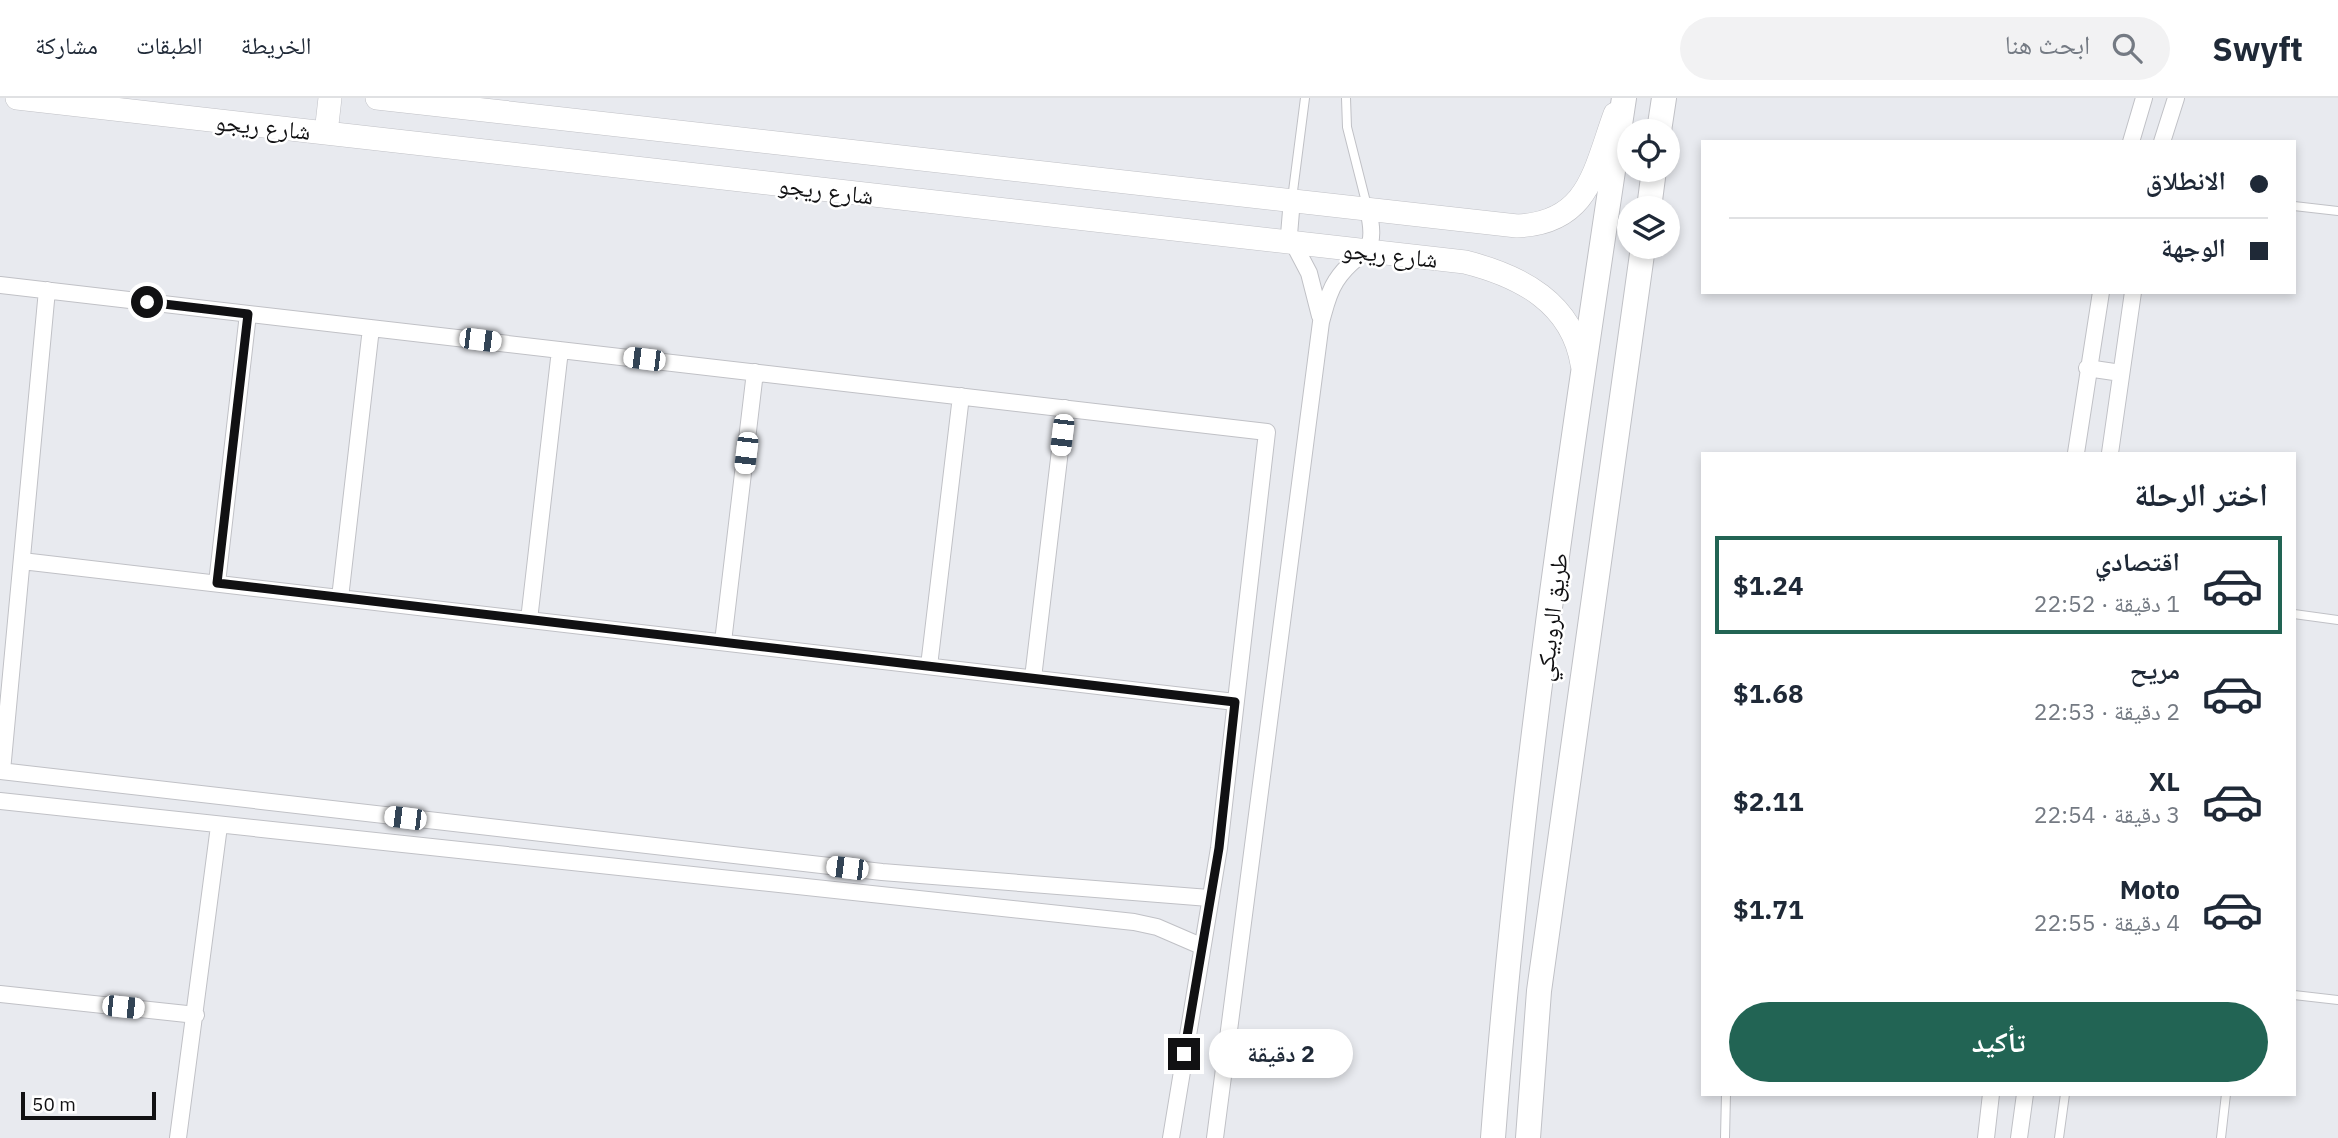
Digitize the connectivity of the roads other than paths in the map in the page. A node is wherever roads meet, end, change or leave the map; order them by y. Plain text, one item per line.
1 (17, 98) edge
2 (330, 98) edge
3 (377, 98) edge
4 (1306, 98) edge
5 (1346, 98) edge
6 (1623, 98) edge
7 (1664, 98) edge
8 (2144, 98) edge
9 (2176, 98) edge
10 (1661, 119) edge
11 (326, 133) junction
12 (2131, 140) edge
13 (2163, 140) edge
14 (1292, 199) junction
15 (2296, 206) edge
16 (1368, 209) junction
17 (2338, 211) edge
18 (1292, 243) junction
19 (1367, 251) junction
20 (1641, 259) edge
21 (0, 285) edge
22 (47, 290) junction
23 (2101, 294) edge
24 (2133, 294) edge
25 (248, 314) junction
26 (1321, 322) junction
27 (371, 328) junction
28 (561, 350) junction
29 (2087, 368) junction
30 (1583, 369) junction
31 (755, 372) junction
32 (2121, 373) junction
33 (961, 396) junction
34 (1065, 408) junction
35 (2076, 452) edge
36 (2110, 452) edge
37 (22, 561) junction
38 (217, 583) junction
39 (340, 598) junction
40 (2296, 614) edge
41 (529, 620) junction
42 (2338, 620) edge
43 (723, 642) junction
44 (929, 666) junction
45 (1033, 678) junction
46 (1235, 702) junction
47 (1, 771) edge
48 (0, 801) edge
49 (219, 826) junction
50 (725, 854) junction
51 (724, 879) junction
52 (1209, 898) junction
53 (1201, 946) junction
54 (0, 994) edge
55 (2296, 995) edge
56 (2338, 1000) edge
57 (196, 1015) junction
58 (1726, 1096) edge
59 (1991, 1096) edge
60 (2025, 1096) edge
61 (2065, 1096) edge
62 (2226, 1096) edge
63 (178, 1138) edge
64 (1171, 1138) edge
65 (1215, 1138) edge
66 (1493, 1138) edge
67 (1528, 1138) edge
68 (1725, 1138) edge
69 (1986, 1138) edge
70 (2019, 1138) edge
71 (2059, 1138) edge
72 (2221, 1138) edge

1 - 11 main road, شارع ريجو
2 - 11 main road
3 - 14 main road, شارع ريجو
4 - 14 lane
5 - 16 lane
6 - 16 main road, شارع ريجو
6 - 30 main road, طريق الروبيكي
7 - 10 main road
8 - 12 street
9 - 13 street
11 - 18 main road, شارع ريجو
14 - 16 main road, شارع ريجو
14 - 18 street
15 - 17 lane
16 - 19 street
18 - 19 main road, شارع ريجو
18 - 26 street
19 - 26 street
19 - 30 main road, شارع ريجو
20 - 67 main road, طريق الروبيكي
21 - 22 street
22 - 25 street
22 - 37 street
23 - 29 street
24 - 32 street
25 - 27 street
25 - 38 street
26 - 65 street
27 - 28 street
27 - 39 street
28 - 31 street
28 - 41 street
29 - 32 street
29 - 35 street
30 - 66 main road, طريق الروبيكي
31 - 33 street
31 - 43 street
32 - 36 street
33 - 34 street
33 - 44 street
34 - 45 street
34 - 46 street
37 - 38 street
37 - 47 street
38 - 39 street
39 - 41 street
40 - 42 lane
41 - 43 street
43 - 44 street
44 - 45 street
45 - 46 street
46 - 52 street
47 - 50 street
48 - 49 street
49 - 51 street
49 - 57 street
50 - 51 street
50 - 52 street
51 - 53 street
52 - 53 street
53 - 64 street
54 - 57 street
55 - 56 lane
57 - 63 street
58 - 68 lane
59 - 69 street
60 - 70 street
61 - 71 lane
62 - 72 lane

